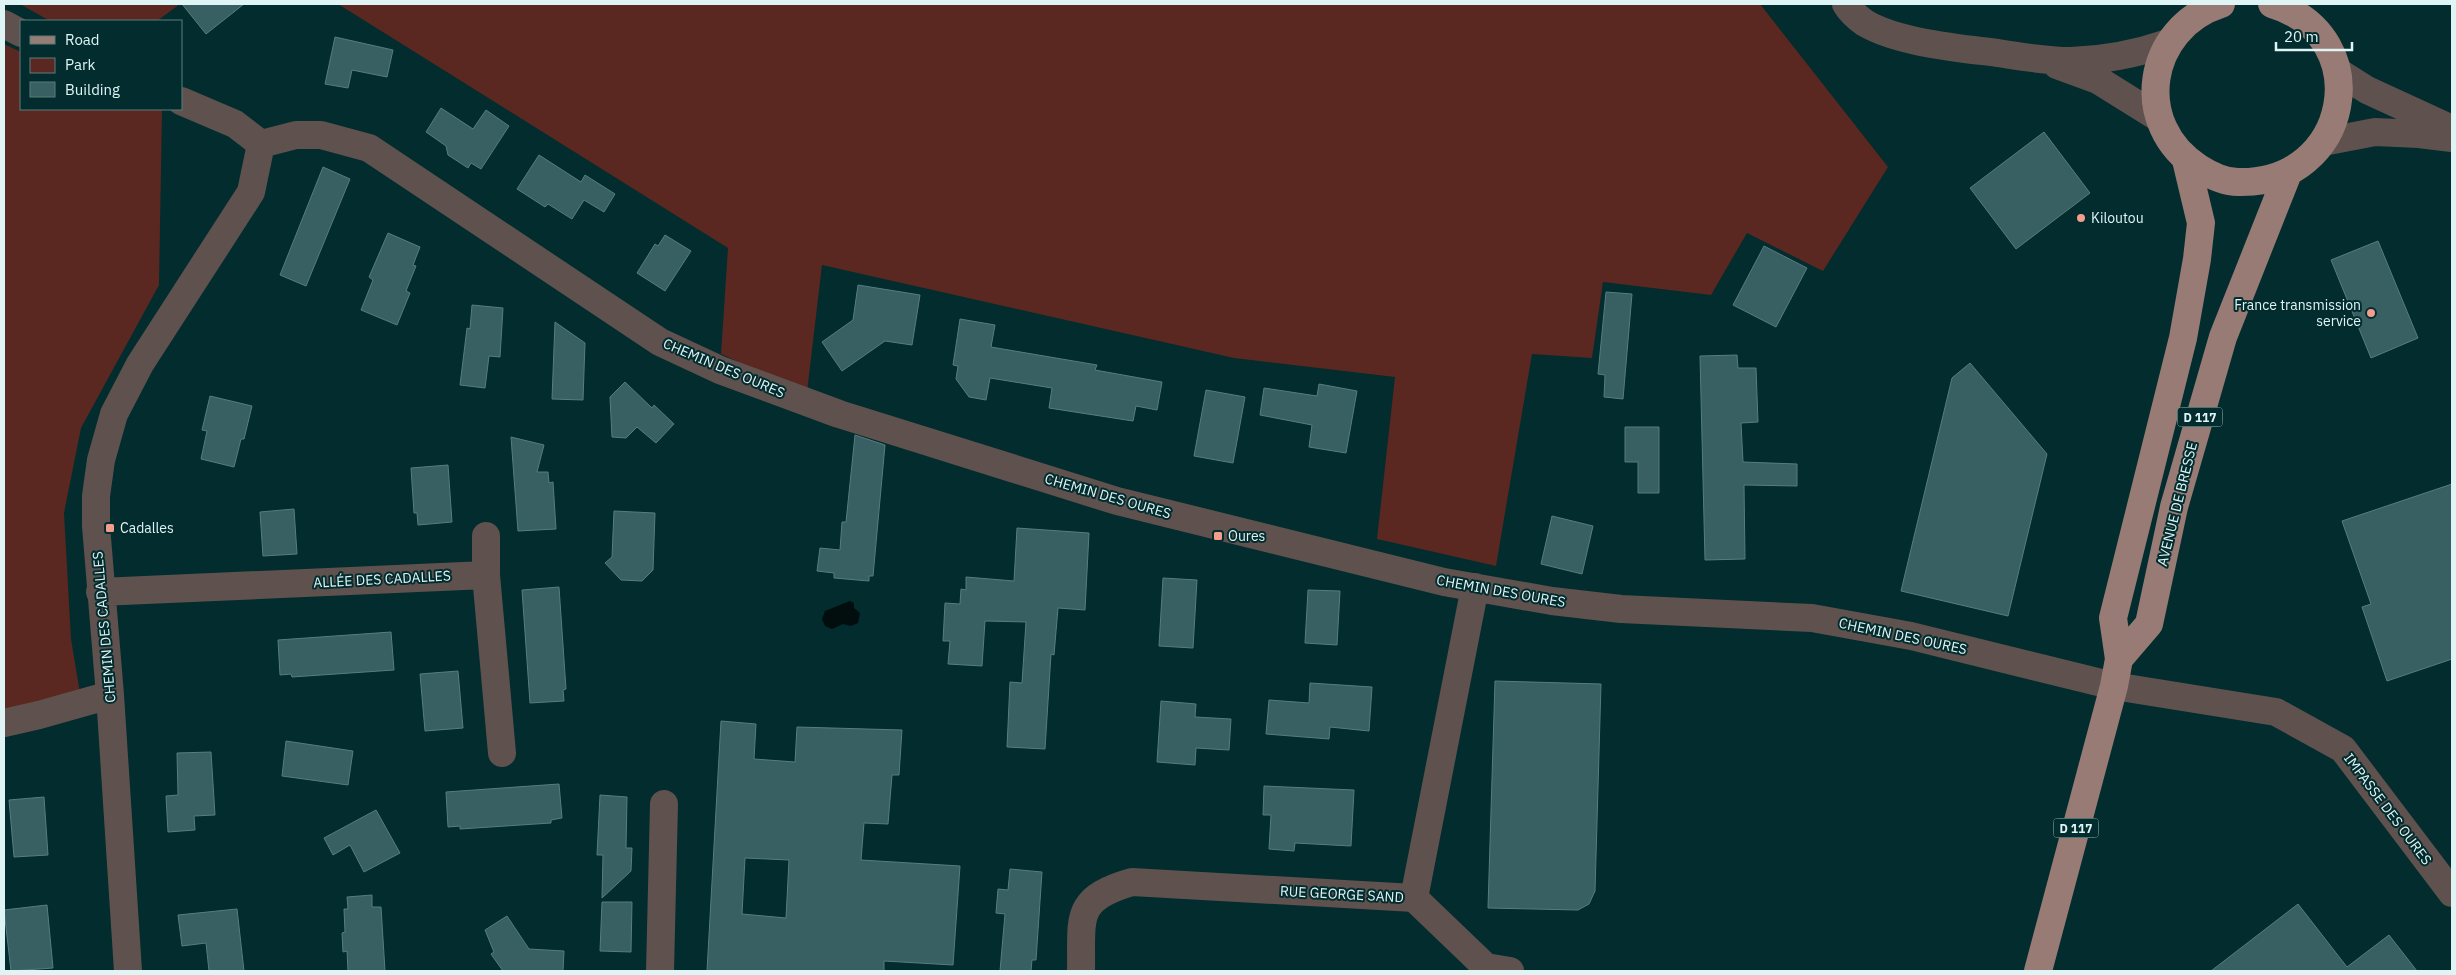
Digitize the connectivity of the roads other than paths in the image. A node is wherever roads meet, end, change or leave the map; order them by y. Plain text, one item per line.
1 (1846, 4) edge
2 (2221, 4) edge
3 (2272, 4) edge
4 (2311, 15) edge
5 (4, 24) edge
6 (20, 32) edge
7 (2168, 43) junction
8 (2027, 57) junction
9 (2337, 71) junction
10 (182, 101) edge
11 (2158, 118) junction
12 (2452, 129) edge
13 (2452, 138) edge
14 (2323, 142) junction
15 (261, 144) junction
16 (2186, 160) junction
17 (2288, 173) junction
18 (486, 536) dead end
19 (486, 575) junction
20 (1475, 588) junction
21 (100, 592) junction
22 (2119, 659) junction
23 (2114, 686) junction
24 (110, 696) junction
25 (4, 723) edge
26 (502, 753) dead end
27 (664, 804) dead end
28 (2452, 893) edge
29 (1414, 898) junction
30 (128, 971) edge
31 (660, 971) edge
32 (1081, 971) edge
33 (1510, 971) edge
34 (2038, 971) edge

1 - 8 street
2 - 7 main road
3 - 4 main road
4 - 9 main road
5 - 6 street
7 - 8 street
7 - 11 main road
8 - 11 street
9 - 12 street
9 - 14 main road
10 - 15 street
11 - 16 main road
13 - 14 street
14 - 17 main road
15 - 20 street, CHEMIN DES OURES
15 - 21 street, CHEMIN DES CADALLES
16 - 17 main road
16 - 22 main road, AVENUE DE BRESSE / D 117
17 - 22 main road, AVENUE DE BRESSE / D 117
18 - 19 street
19 - 21 street, ALLÉE DES CADALLES
19 - 26 street
20 - 23 street, CHEMIN DES OURES
20 - 29 street, RUE GEORGE SAND
21 - 24 street, CHEMIN DES CADALLES
22 - 23 main road, AVENUE DE BRESSE / D 117
23 - 28 street, IMPASSE DES OURES
23 - 34 main road, AVENUE DE BRESSE / D 117
24 - 25 street
24 - 30 street, CHEMIN DES CADALLES
27 - 31 street
29 - 32 street, RUE GEORGE SAND
29 - 33 street

